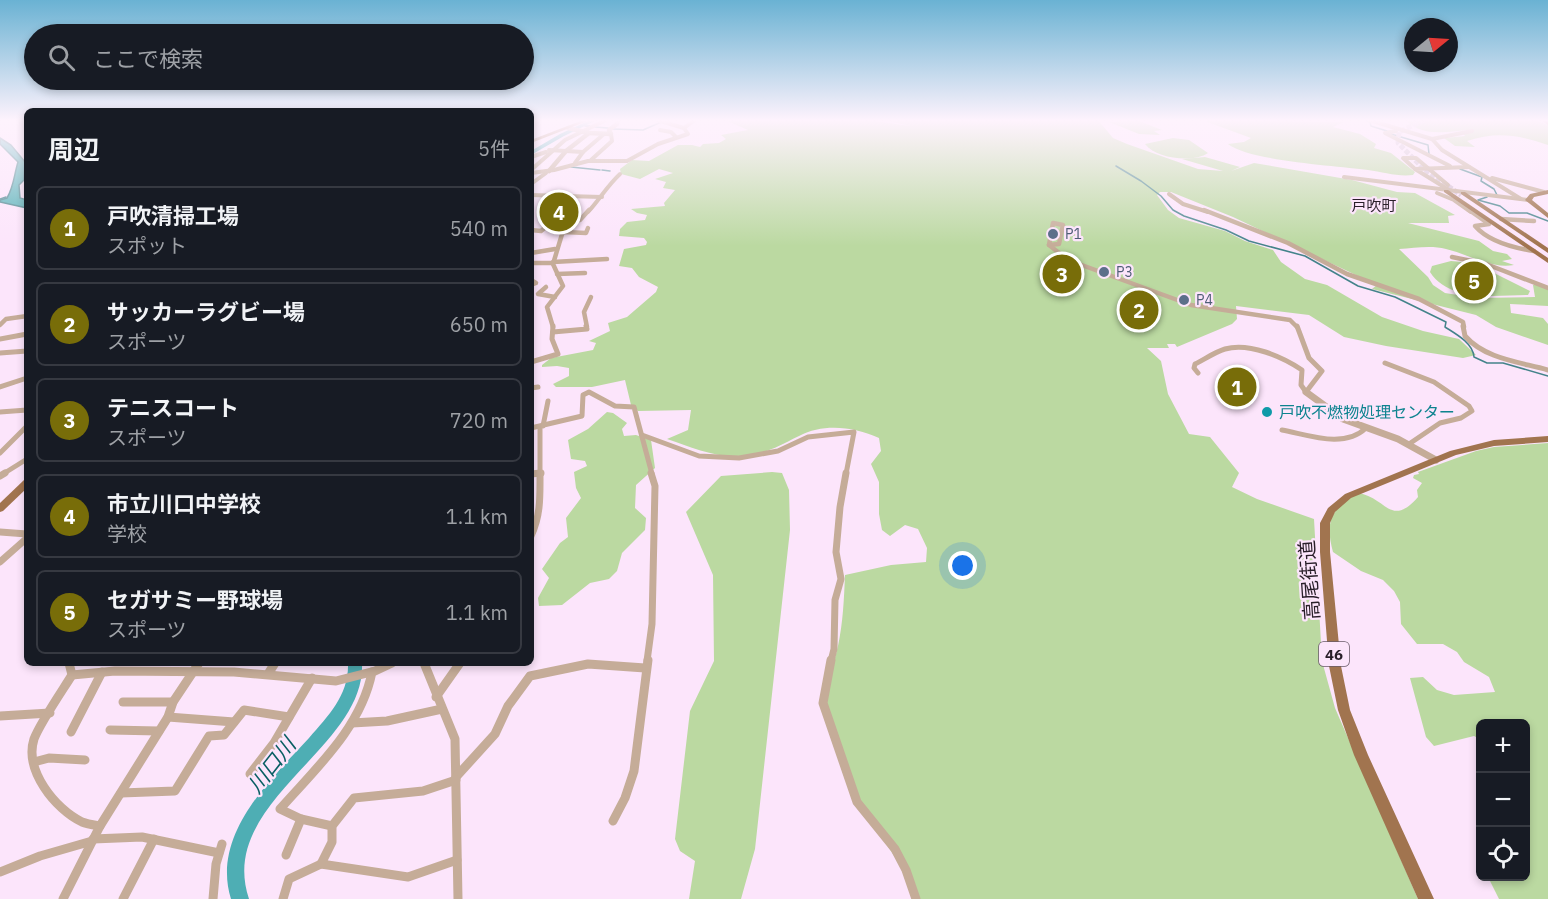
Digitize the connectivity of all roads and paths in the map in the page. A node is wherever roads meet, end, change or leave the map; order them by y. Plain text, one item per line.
1 (557, 162) edge
2 (586, 162) edge
3 (1407, 162) edge
4 (1420, 162) edge
5 (1445, 162) edge
6 (1462, 162) edge
7 (574, 164) joint
8 (1454, 167) junction
9 (1470, 167) junction
10 (1425, 168) junction
11 (1414, 169) junction
12 (549, 171) junction
13 (534, 172) edge
14 (620, 174) dead end
15 (1483, 175) junction
16 (1344, 177) dead end
17 (534, 182) edge
18 (1426, 189) junction
19 (1446, 191) junction
20 (1546, 192) edge
21 (1458, 193) junction
22 (1169, 194) dead end
23 (534, 195) edge
24 (602, 197) junction
25 (1525, 200) junction
26 (1548, 216) edge
27 (1501, 219) junction
28 (1534, 221) dead end
29 (1492, 224) junction
30 (565, 226) junction
31 (588, 228) dead end
32 (534, 230) edge
33 (564, 232) junction
34 (1048, 245) junction
35 (555, 249) junction
36 (1533, 251) junction
37 (534, 252) edge
38 (1548, 256) edge
39 (1452, 257) dead end
40 (607, 259) dead end
41 (553, 262) junction
42 (534, 263) edge
43 (557, 273) junction
44 (585, 273) dead end
45 (546, 287) dead end
46 (1548, 288) edge
47 (555, 297) junction
48 (591, 297) dead end
49 (24, 316) edge
50 (0, 325) edge
51 (553, 332) junction
52 (24, 335) edge
53 (0, 339) edge
54 (24, 351) edge
55 (0, 353) edge
56 (534, 362) edge
57 (1385, 363) dead end
58 (1548, 370) edge
59 (1198, 373) dead end
60 (24, 379) edge
61 (0, 387) edge
62 (1306, 392) junction
63 (548, 401) dead end
64 (24, 410) edge
65 (0, 412) edge
66 (542, 427) junction
67 (534, 428) edge
68 (1366, 428) junction
69 (24, 429) edge
70 (1282, 430) dead end
71 (642, 435) junction
72 (1548, 439) edge
73 (1409, 444) junction
74 (0, 453) edge
75 (1436, 460) junction
76 (24, 461) edge
77 (541, 473) junction
78 (534, 474) edge
79 (0, 476) edge
80 (24, 485) edge
81 (0, 509) edge
82 (534, 528) edge
83 (0, 532) edge
84 (24, 536) edge
85 (24, 539) edge
86 (0, 562) edge
87 (70, 666) edge
88 (153, 666) edge
89 (197, 666) edge
90 (273, 666) edge
91 (385, 666) edge
92 (425, 666) edge
93 (458, 666) edge
94 (645, 668) junction
95 (102, 672) junction
96 (150, 672) junction
97 (372, 672) junction
98 (192, 673) junction
99 (268, 674) junction
100 (72, 675) junction
101 (312, 678) junction
102 (436, 697) junction
103 (123, 702) dead end
104 (173, 702) junction
105 (442, 709) junction
106 (50, 713) junction
107 (0, 716) edge
108 (168, 717) junction
109 (289, 717) junction
110 (234, 722) junction
111 (352, 723) junction
112 (110, 730) dead end
113 (159, 731) junction
114 (70, 732) dead end
115 (85, 760) dead end
116 (34, 762) junction
117 (250, 774) dead end
118 (456, 778) junction
119 (121, 793) junction
120 (301, 819) junction
121 (612, 821) dead end
122 (100, 826) junction
123 (332, 826) junction
124 (154, 839) junction
125 (92, 840) junction
126 (286, 855) dead end
127 (457, 860) junction
128 (321, 864) junction
129 (0, 872) edge
130 (63, 899) edge
131 (123, 899) edge
132 (213, 899) edge
133 (283, 899) edge
134 (458, 899) edge
135 (916, 899) edge
136 (1426, 899) edge

1 - 12 street
2 - 7 street
3 - 11 street
4 - 10 street
5 - 8 street
6 - 9 street
7 - 12 street
8 - 9 street
8 - 10 street
9 - 15 street
10 - 11 street
10 - 21 street
11 - 21 street
12 - 13 street
12 - 17 street
14 - 24 street
15 - 20 street
15 - 25 street
16 - 18 street
18 - 19 street
18 - 29 street
19 - 21 street
19 - 29 main road
20 - 25 highway
21 - 25 street
21 - 27 main road
21 - 38 main road
22 - 58 street
23 - 24 street
24 - 30 street
25 - 26 highway
27 - 28 street
27 - 38 main road
29 - 36 main road
29 - 36 street
30 - 32 street
30 - 33 street
31 - 33 street
33 - 35 street
34 - 34 street
34 - 62 street
35 - 37 street
35 - 41 street
36 - 38 main road
39 - 46 street
40 - 41 street
41 - 42 street
41 - 43 street
43 - 44 street
43 - 47 street
45 - 47 street
47 - 51 street
48 - 51 street
49 - 50 street
51 - 56 street
52 - 53 street
54 - 55 street
57 - 73 street
59 - 62 street
60 - 61 street
62 - 68 street
63 - 66 street
64 - 65 street
66 - 67 street
66 - 71 street
66 - 77 street
68 - 70 street
68 - 73 street
69 - 74 street
71 - 94 street
71 - 135 street
72 - 75 main road, 高尾街道 / 46
73 - 75 street
75 - 136 main road, 高尾街道 / 46
76 - 79 street
77 - 78 street
77 - 82 street
80 - 81 main road
83 - 84 street
85 - 86 street
87 - 100 street
88 - 96 street
89 - 98 street
90 - 99 street
91 - 97 street
92 - 102 street
93 - 102 street
94 - 118 street
94 - 121 street
95 - 96 street
95 - 100 street
95 - 114 street
96 - 98 street
97 - 101 street
97 - 111 street
98 - 99 street
98 - 104 street
99 - 101 street
100 - 106 street
101 - 109 street
102 - 105 street
103 - 104 street
104 - 108 street
105 - 111 street
105 - 118 street
106 - 107 street
106 - 116 street
108 - 110 street
108 - 113 street
109 - 110 street
109 - 117 street
110 - 119 street
111 - 120 street
112 - 113 street
113 - 119 street
115 - 116 street
116 - 122 street
118 - 123 street
118 - 127 street
119 - 122 street
120 - 123 street
120 - 126 street
122 - 125 street
123 - 128 street
124 - 125 street
124 - 131 street
124 - 132 street
125 - 129 street
125 - 130 street
127 - 128 street
127 - 134 street
128 - 133 street

